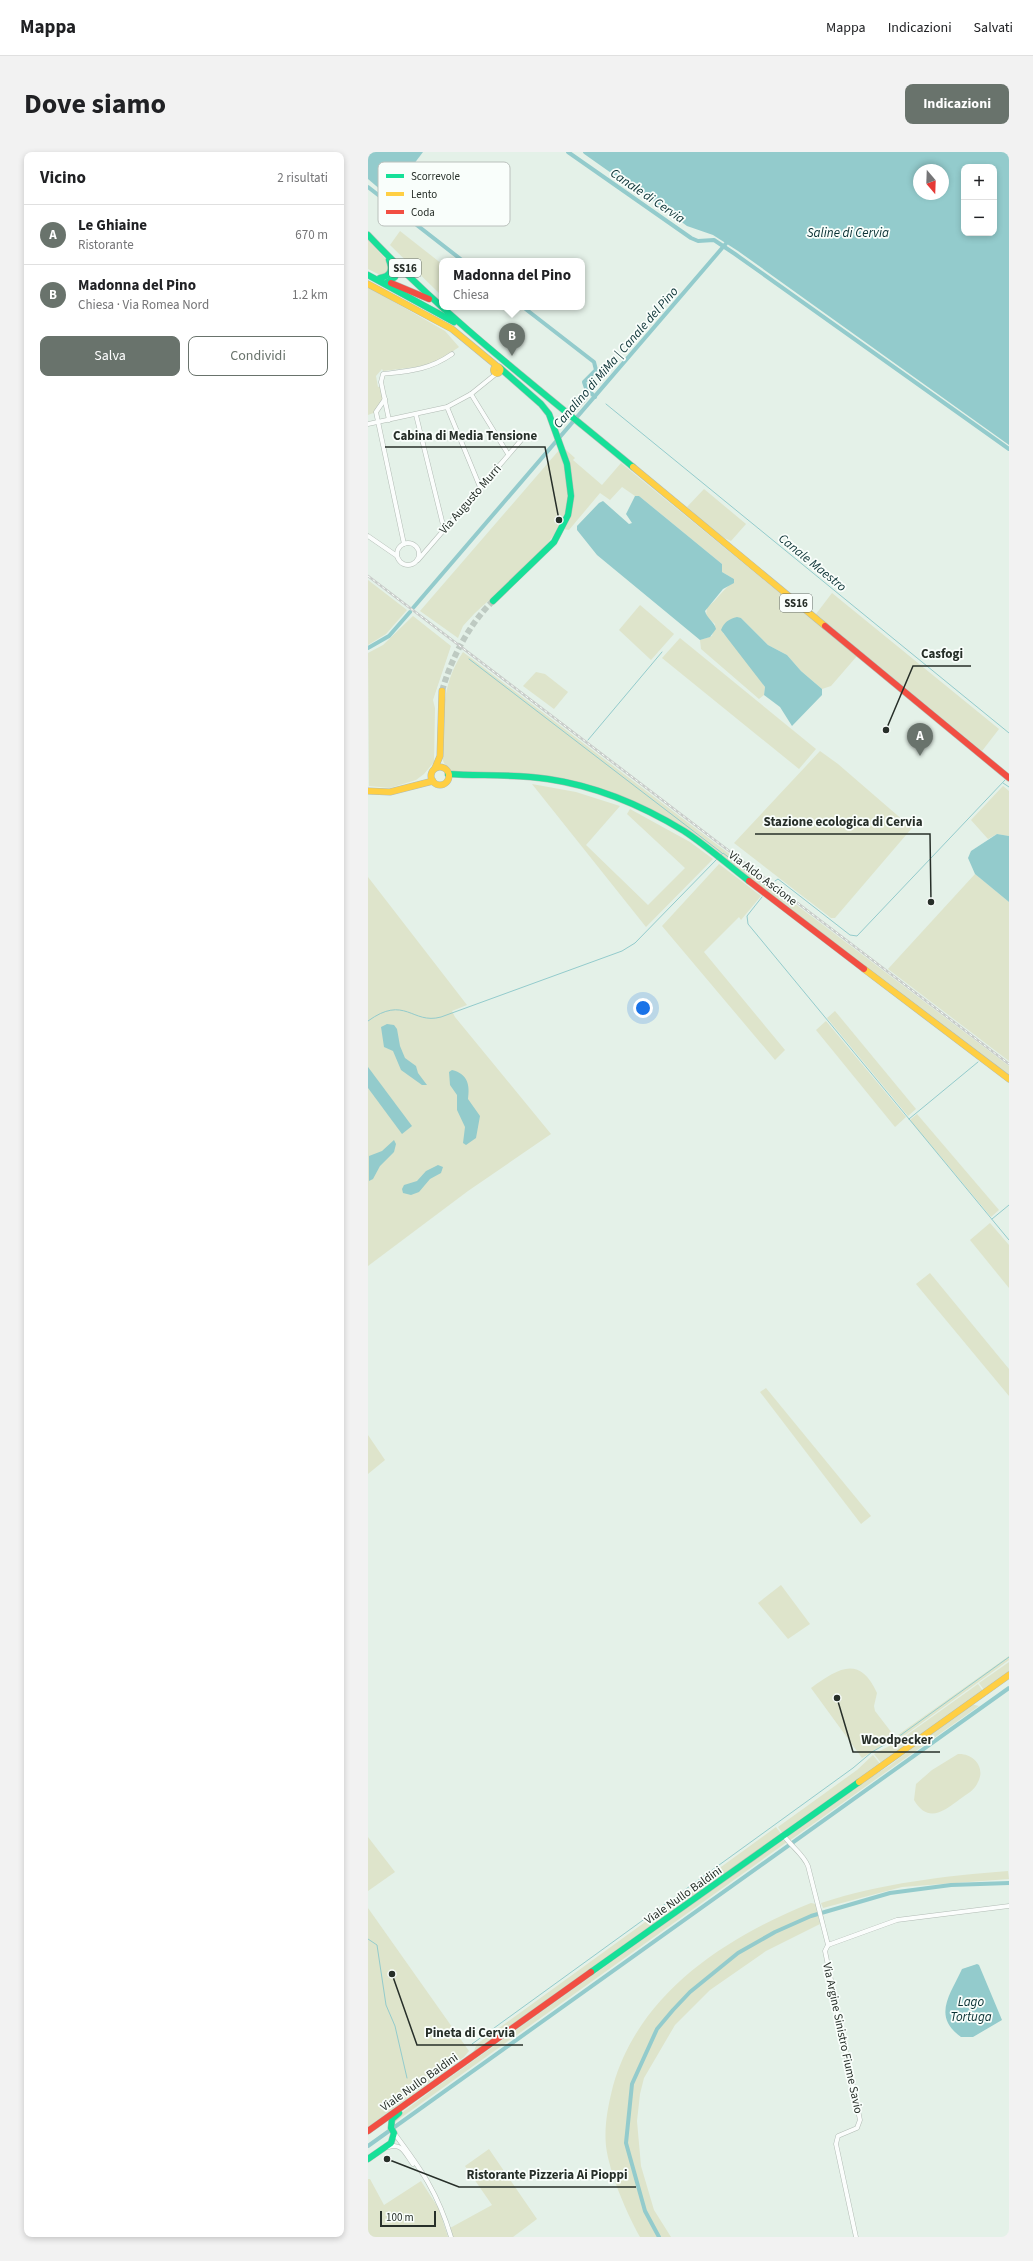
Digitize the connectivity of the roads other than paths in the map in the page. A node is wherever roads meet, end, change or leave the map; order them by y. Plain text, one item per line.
1 (369, 235) edge
2 (387, 252) junction
3 (398, 268) junction
4 (368, 274) edge
5 (384, 281) junction
6 (370, 285) edge
7 (435, 301) junction
8 (439, 301) edge
9 (439, 303) edge
10 (439, 305) edge
11 (445, 310) edge
12 (449, 310) edge
13 (488, 348) junction
14 (452, 354) dead end
15 (509, 364) junction
16 (497, 370) junction
17 (471, 394) junction
18 (585, 398) dead end
19 (385, 399) junction
20 (447, 407) junction
21 (416, 415) junction
22 (570, 416) junction
23 (389, 420) junction
24 (378, 422) junction
25 (368, 424) edge
26 (523, 438) dead end
27 (508, 454) junction
28 (480, 487) junction
29 (444, 529) junction
30 (368, 536) edge
31 (404, 544) junction
32 (398, 556) junction
33 (418, 560) junction
34 (493, 601) tunnel mouth
35 (442, 691) tunnel mouth
36 (440, 756) junction
37 (444, 768) junction
38 (434, 771) junction
39 (1007, 777) edge
40 (448, 778) junction
41 (433, 781) junction
42 (410, 786) junction
43 (368, 792) edge
44 (1009, 1079) edge
45 (1009, 1675) edge
46 (785, 1838) junction
47 (1009, 1906) edge
48 (828, 1945) junction
49 (440, 2081) junction
50 (392, 2130) junction
51 (368, 2131) edge
52 (387, 2147) junction
53 (371, 2158) edge
54 (368, 2163) edge
55 (440, 2204) junction
56 (451, 2237) edge
57 (856, 2237) edge

1 - 2 street, SS16
1 - 3 street, SS16
1 - 5 street
2 - 3 street
2 - 8 street, SS16
3 - 5 street
3 - 7 street, SS16
4 - 5 street
5 - 7 street
5 - 13 street
6 - 16 street
7 - 9 street
7 - 10 street, SS16
11 - 13 street, SS16
12 - 15 street, SS16
13 - 15 street, SS16
14 - 19 street
15 - 22 street, SS16
16 - 17 street
16 - 34 street
17 - 20 street
17 - 27 street
18 - 22 street
19 - 23 street
19 - 24 street
20 - 21 street
20 - 28 street
21 - 23 street
21 - 29 street
22 - 39 street, SS16
23 - 24 street
24 - 25 street
24 - 31 street
26 - 27 street, Via Augusto Murri
27 - 28 street, Via Augusto Murri
28 - 29 street, Via Augusto Murri
29 - 33 street, Via Augusto Murri
30 - 32 street
31 - 32 street
31 - 33 street
32 - 33 street
35 - 36 street
36 - 37 street
36 - 38 street
37 - 38 street
37 - 40 street
38 - 41 street
38 - 42 street
40 - 41 street, Via Aldo Ascione
40 - 44 street, Via Aldo Ascione
41 - 42 street
42 - 43 street
45 - 46 street, Viale Nullo Baldini
46 - 48 street, Via Argine Sinistro Fiume Savio
46 - 49 street, Viale Nullo Baldini
47 - 48 street, Via Argine Sinistro Fiume Savio
48 - 57 street, Via Argine Sinistro Fiume Savio
49 - 50 street
49 - 51 street, Viale Nullo Baldini
50 - 51 street
50 - 52 street
50 - 55 street
52 - 53 street
52 - 55 street
53 - 54 street
55 - 56 street

